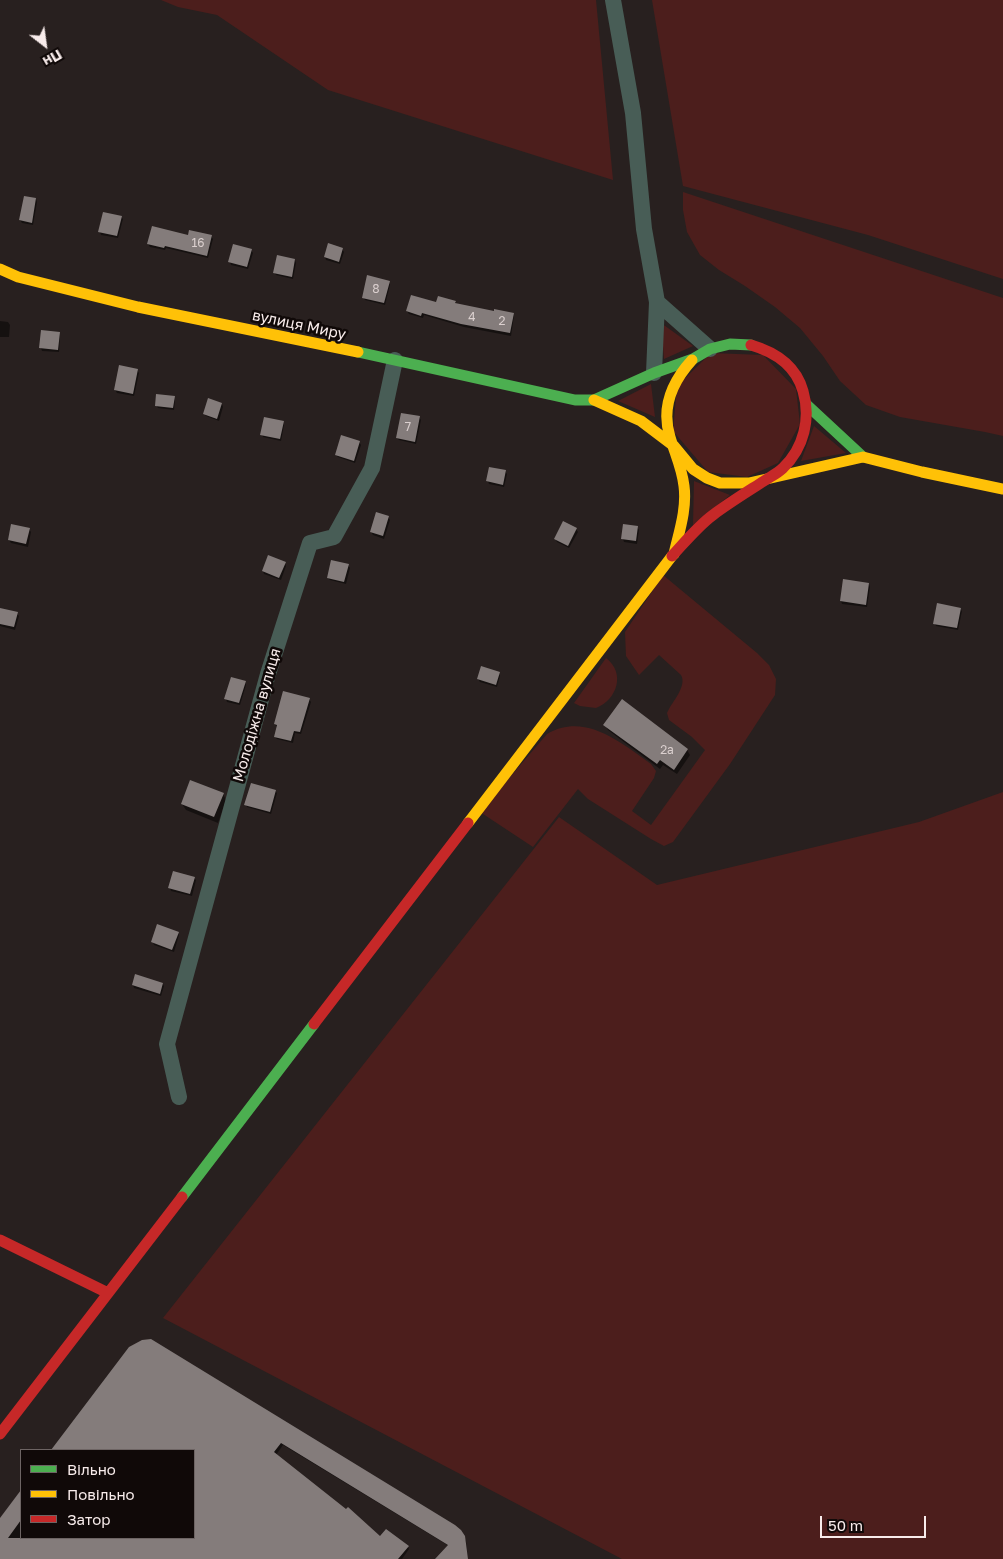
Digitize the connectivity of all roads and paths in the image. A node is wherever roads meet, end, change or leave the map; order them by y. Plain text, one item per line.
1 (613, 0) edge
2 (0, 270) edge
3 (657, 302) junction
4 (710, 349) junction
5 (693, 359) junction
6 (395, 360) junction
7 (657, 383) junction
8 (594, 400) junction
9 (807, 405) junction
10 (666, 420) junction
11 (674, 446) junction
12 (863, 457) junction
13 (768, 478) junction
14 (1003, 489) edge
15 (674, 555) junction
16 (179, 1097) dead end
17 (0, 1240) edge
18 (108, 1293) junction
19 (0, 1434) edge

1 - 3 street
2 - 6 street, вулиця Миру
3 - 4 street
3 - 7 street
4 - 5 street
4 - 9 street
5 - 7 street
5 - 10 street
6 - 8 street, вулиця Миру
6 - 16 street, Молодіжна вулиця
7 - 8 street
7 - 10 street
8 - 11 street
9 - 12 street
9 - 13 street
10 - 11 street
11 - 13 street
11 - 15 street
12 - 13 street
12 - 14 street
13 - 15 street
15 - 18 street
17 - 18 street
18 - 19 street

